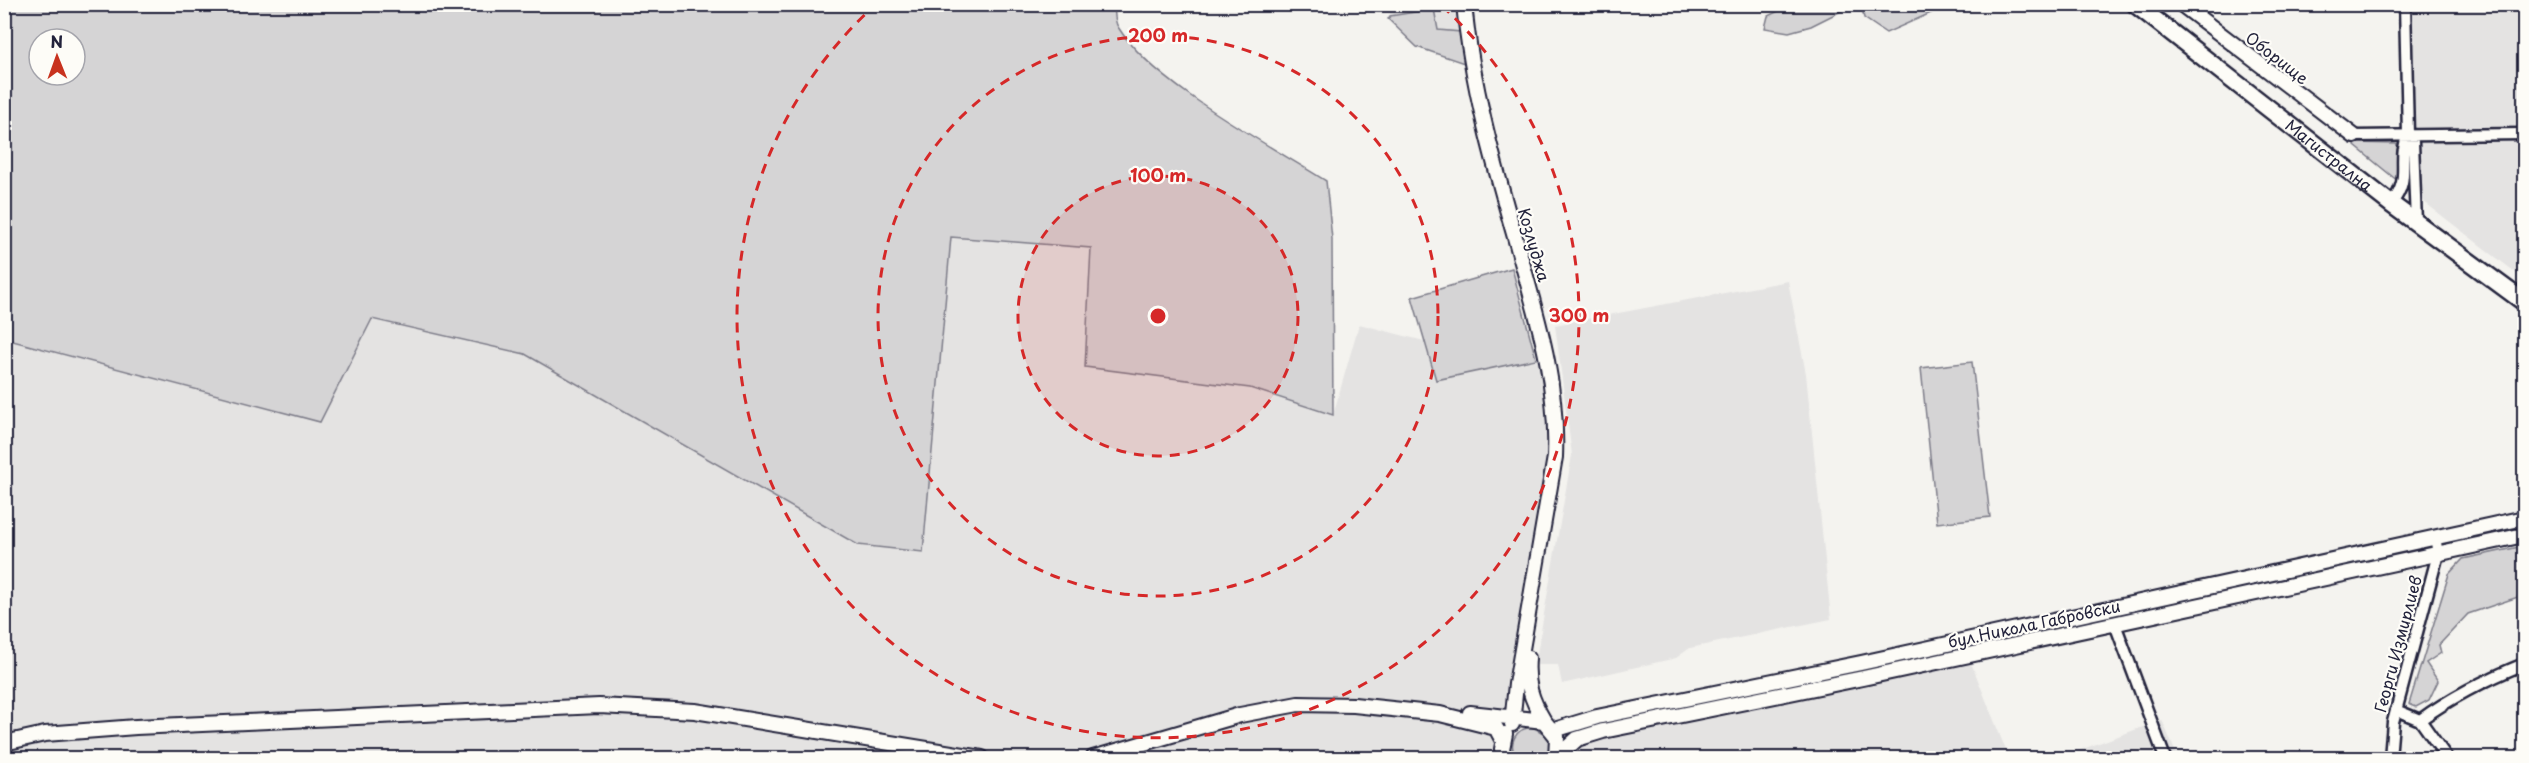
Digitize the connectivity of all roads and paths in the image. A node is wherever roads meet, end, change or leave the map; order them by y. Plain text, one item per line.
1 (1464, 4) edge
2 (2135, 4) edge
3 (2181, 4) edge
4 (2405, 4) edge
5 (2524, 134) edge
6 (2408, 135) junction
7 (2354, 136) joint
8 (2391, 204) junction
9 (2416, 224) junction
10 (2524, 302) edge
11 (2524, 518) edge
12 (2524, 534) edge
13 (2435, 537) junction
14 (2438, 554) junction
15 (1532, 602) junction
16 (2115, 624) junction
17 (2524, 664) edge
18 (2396, 710) junction
19 (1440, 714) junction
20 (1518, 720) junction
21 (2420, 720) junction
22 (1549, 726) junction
23 (4, 743) edge
24 (1503, 752) edge
25 (1556, 758) edge
26 (982, 759) edge
27 (1094, 759) edge
28 (2165, 759) edge
29 (2390, 759) edge
30 (2448, 759) edge

1 - 15 street, Козлуджа
2 - 8 main road, Магистрална
3 - 7 street, Оборище
4 - 6 street
5 - 6 street
6 - 7 street
6 - 8 street
6 - 9 street
8 - 9 main road, Магистрална
9 - 10 main road, Магистрална
11 - 13 street, бул.Никола Габровски
12 - 14 street, бул.Никола Габровски
13 - 14 street, Георги Измирлиев
13 - 22 street, бул.Никола Габровски
14 - 16 street, бул.Никола Габровски
14 - 18 street, Георги Измирлиев
15 - 20 street, Козлуджа
15 - 22 street, Козлуджа
16 - 25 street, бул.Никола Габровски
16 - 28 street
17 - 21 street
18 - 21 street
18 - 29 street, Георги Измирлиев
19 - 20 street
19 - 24 street
19 - 27 street
20 - 22 street
20 - 24 street
21 - 30 street
22 - 25 street
23 - 26 street

